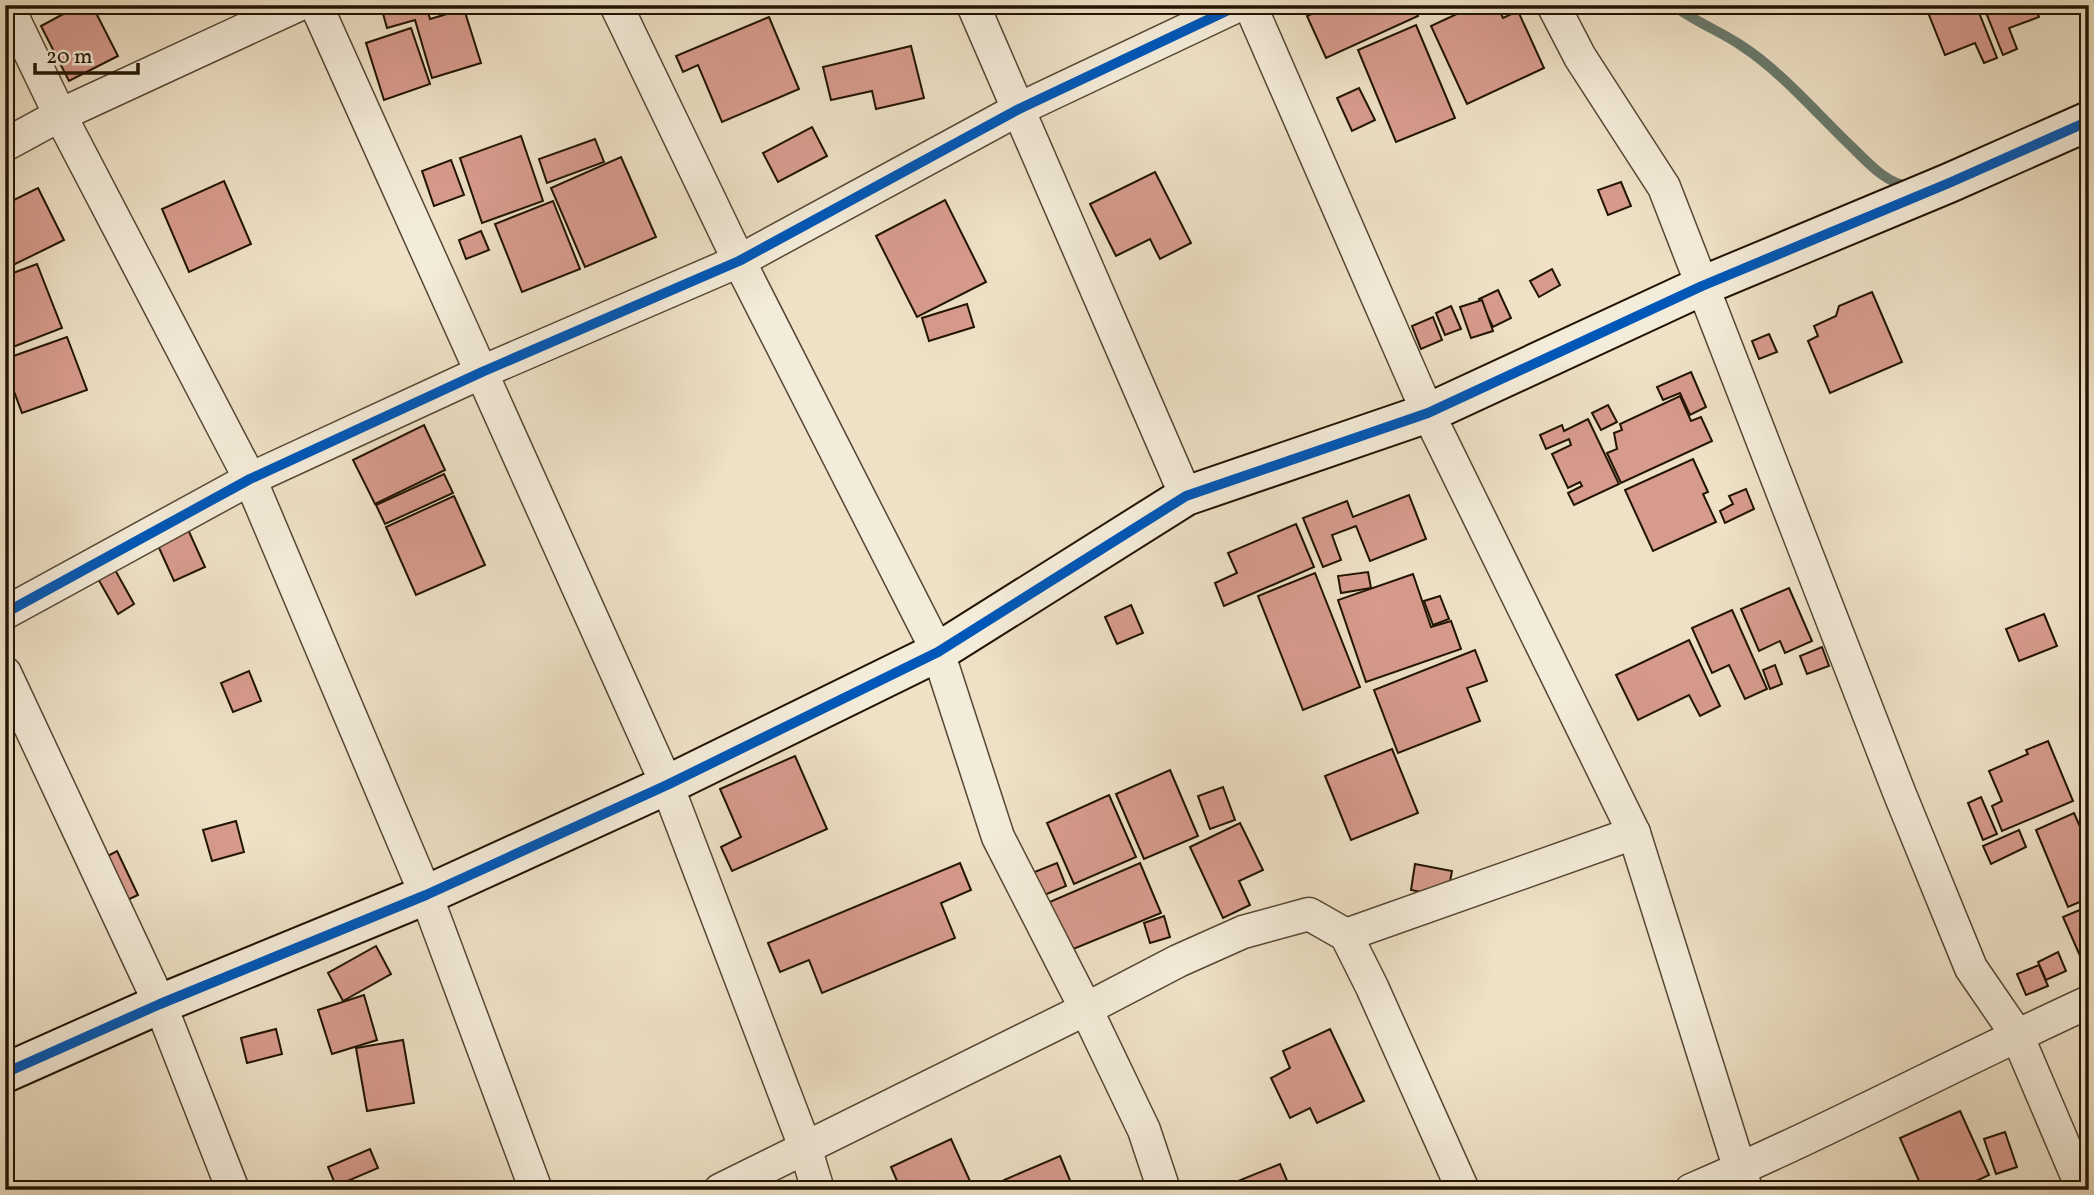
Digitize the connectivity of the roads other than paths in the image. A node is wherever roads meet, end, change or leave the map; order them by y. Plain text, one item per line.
1 (7, 5) edge
2 (298, 5) edge
3 (316, 5) edge
4 (616, 5) edge
5 (973, 5) edge
6 (1239, 5) edge
7 (1250, 5) edge
8 (1553, 5) edge
9 (1020, 109) junction
10 (60, 115) junction
11 (2089, 121) edge
12 (5, 145) edge
13 (739, 261) junction
14 (1702, 286) junction
15 (482, 372) junction
16 (1428, 413) junction
17 (250, 479) junction
18 (1186, 496) junction
19 (5, 613) edge
20 (938, 652) junction
21 (5, 673) edge
22 (667, 785) junction
23 (1634, 833) junction
24 (426, 895) junction
25 (1346, 936) junction
26 (2089, 1002) edge
27 (160, 1004) junction
28 (1086, 1009) junction
29 (2017, 1035) junction
30 (5, 1073) edge
31 (805, 1147) junction
32 (1743, 1180) edge
33 (233, 1190) edge
34 (536, 1190) edge
35 (720, 1190) edge
36 (818, 1190) edge
37 (1164, 1190) edge
38 (1463, 1190) edge
39 (1691, 1190) edge
40 (2083, 1190) edge

1 - 10 street
2 - 10 street
3 - 15 street
4 - 13 street
5 - 9 street
6 - 9 street
7 - 16 street
8 - 14 street
9 - 13 street
9 - 18 street
10 - 12 street
10 - 17 street
11 - 14 street
13 - 15 street
13 - 20 street
14 - 16 street
14 - 29 street
15 - 17 street
15 - 22 street
16 - 18 street
16 - 23 street
17 - 19 street
17 - 24 street
18 - 20 street
20 - 22 street
20 - 28 street
21 - 27 street
22 - 24 street
22 - 31 street
23 - 25 street
23 - 32 street
24 - 27 street
24 - 34 street
25 - 28 street
25 - 38 street
26 - 29 street
27 - 30 street
27 - 33 street
28 - 31 street
28 - 37 street
29 - 32 street
29 - 40 street
31 - 35 street
31 - 36 street
32 - 39 street

